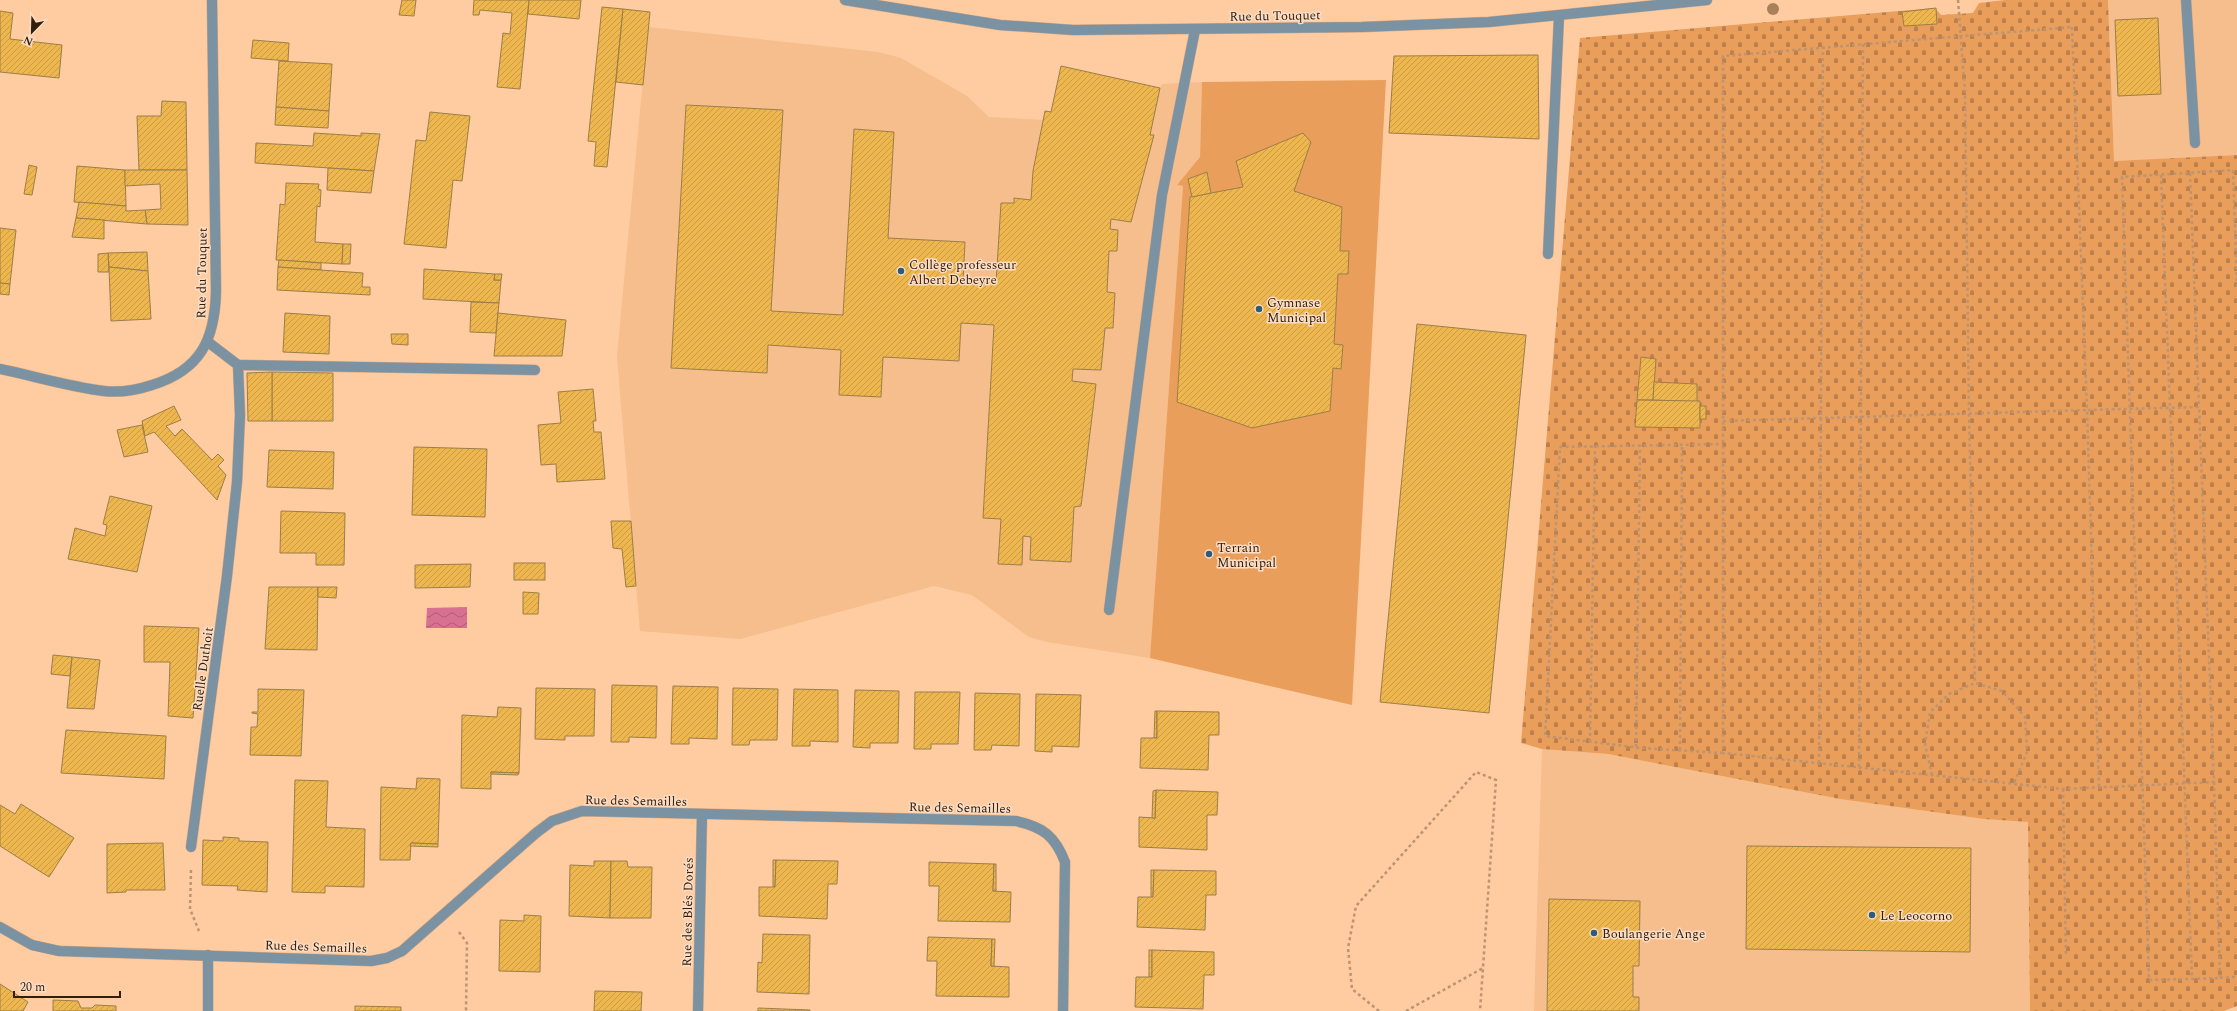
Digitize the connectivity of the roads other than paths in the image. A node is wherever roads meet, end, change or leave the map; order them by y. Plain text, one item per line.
1 (212, 0) edge
2 (845, 0) edge
3 (1707, 0) edge
4 (2186, 0) edge
5 (1559, 16) junction
6 (1195, 30) junction
7 (2195, 143) dead end
8 (1548, 254) dead end
9 (208, 342) junction
10 (238, 365) junction
11 (0, 369) edge
12 (535, 370) dead end
13 (1109, 610) dead end
14 (702, 814) junction
15 (191, 848) road end
16 (0, 927) edge
17 (208, 955) junction
18 (208, 1011) edge
19 (698, 1011) edge
20 (1063, 1011) edge

1 - 9 street, Rue du Touquet
2 - 6 street, Rue du Touquet
3 - 5 street, Rue du Touquet
4 - 7 street
5 - 6 street, Rue du Touquet
5 - 8 street
6 - 13 street
9 - 10 street
9 - 11 street, Rue du Touquet
10 - 12 street
10 - 15 street, Ruelle Duthoit
14 - 17 street, Rue des Semailles
14 - 19 street, Rue des Blés Dorés
14 - 20 street, Rue des Semailles
16 - 17 street, Rue des Semailles
17 - 18 street

